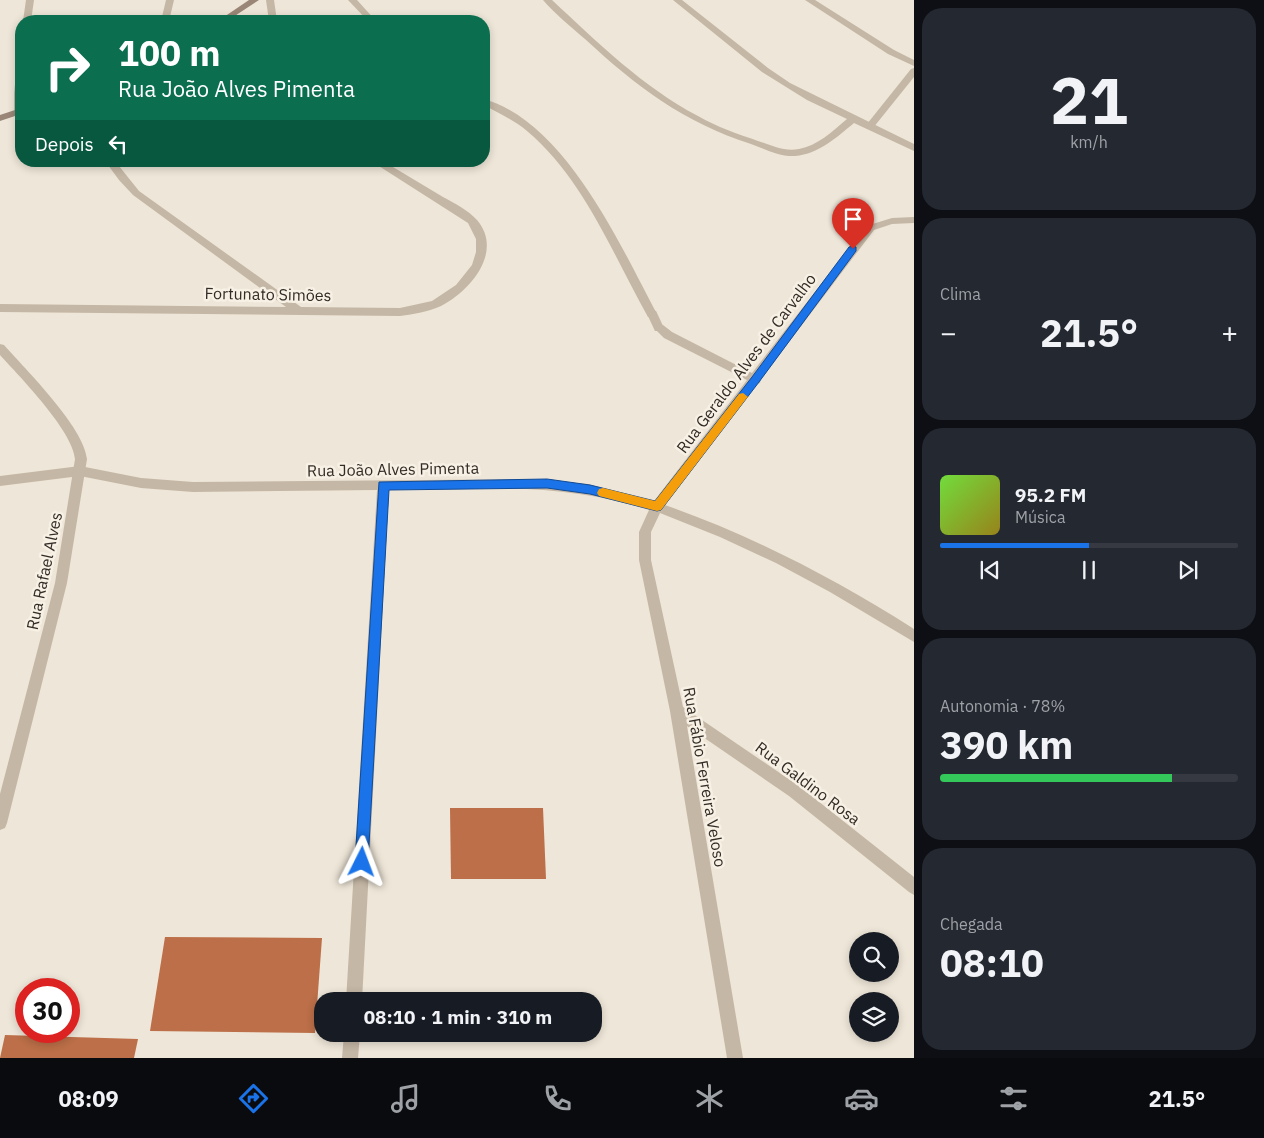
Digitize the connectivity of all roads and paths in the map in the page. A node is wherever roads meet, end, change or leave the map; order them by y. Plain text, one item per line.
1 (30, 0) edge
2 (255, 0) edge
3 (270, 0) edge
4 (547, 0) edge
5 (677, 0) edge
6 (809, 0) edge
7 (171, 1) edge
8 (354, 1) edge
9 (28, 15) edge
10 (167, 15) edge
11 (231, 15) edge
12 (271, 15) edge
13 (367, 15) edge
14 (914, 63) edge
15 (914, 71) edge
16 (490, 106) edge
17 (15, 114) edge
18 (0, 118) edge
19 (854, 118) junction
20 (870, 126) junction
21 (914, 148) edge
22 (114, 167) edge
23 (386, 167) edge
24 (914, 220) edge
25 (0, 308) edge
26 (299, 311) junction
27 (0, 348) edge
28 (756, 380) junction
29 (80, 471) junction
30 (0, 481) edge
31 (383, 485) junction
32 (657, 506) junction
33 (914, 636) edge
34 (677, 711) junction
35 (0, 823) edge
36 (914, 887) edge
37 (355, 992) edge
38 (351, 1042) edge
39 (350, 1058) edge
40 (735, 1058) edge

1 - 9 street
2 - 11 main road
3 - 12 street
4 - 19 street
5 - 19 street
6 - 14 street
7 - 10 street
8 - 13 street
15 - 20 street
16 - 28 street
17 - 18 main road
19 - 20 street
20 - 21 street
22 - 26 street
23 - 26 street, Fortunato Simões
24 - 28 street, Rua Geraldo Alves de Carvalho
25 - 26 street, Fortunato Simões
27 - 29 street, Rua Rafael Alves
28 - 32 street, Rua Geraldo Alves de Carvalho
29 - 30 street, Rua João Alves Pimenta
29 - 31 street, Rua João Alves Pimenta
29 - 35 street, Rua Rafael Alves
31 - 32 street, Rua João Alves Pimenta
31 - 37 street
32 - 33 street, Rua João Alves Pimenta
32 - 34 street, Rua Fábio Ferreira Veloso
34 - 36 street, Rua Galdino Rosa
34 - 40 street, Rua Fábio Ferreira Veloso
38 - 39 street

